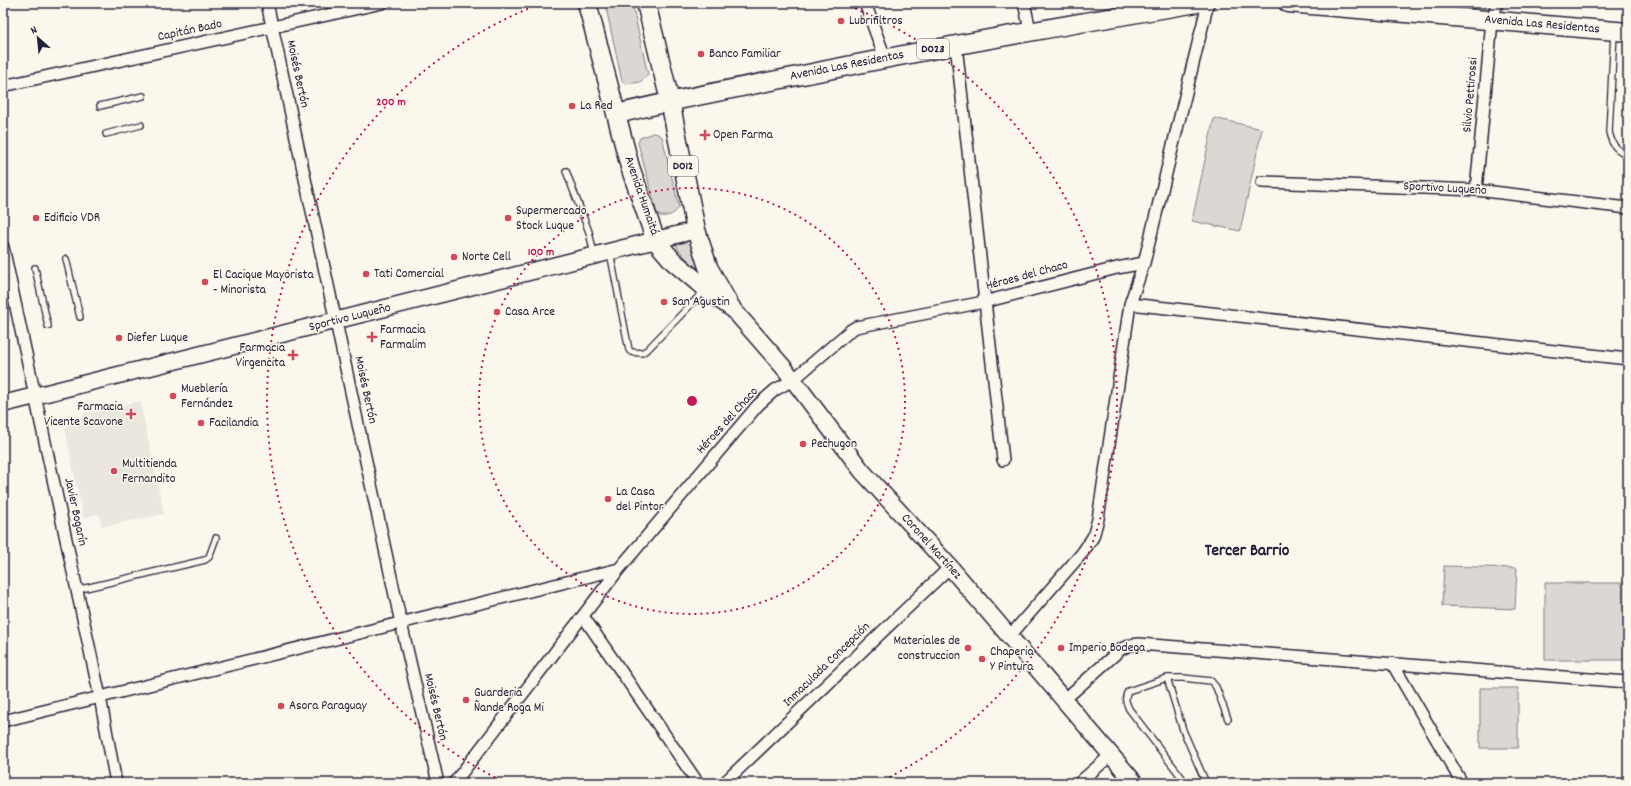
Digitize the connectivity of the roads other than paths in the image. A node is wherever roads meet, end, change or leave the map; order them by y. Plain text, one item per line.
1 (267, 3) edge
2 (382, 3) edge
3 (587, 3) edge
4 (646, 3) edge
5 (865, 3) edge
6 (1024, 3) edge
7 (1197, 3) edge
8 (1208, 3) edge
9 (1288, 3) edge
10 (1497, 3) edge
11 (1492, 21) junction
12 (273, 27) junction
13 (1030, 30) junction
14 (1621, 32) edge
15 (956, 45) junction
16 (884, 58) junction
17 (3, 86) edge
18 (143, 96) dead end
19 (670, 101) junction
20 (100, 106) dead end
21 (617, 114) junction
22 (141, 125) dead end
23 (106, 134) dead end
24 (1628, 154) edge
25 (566, 170) dead end
26 (1262, 182) dead end
27 (1476, 190) junction
28 (1628, 208) edge
29 (696, 230) junction
30 (656, 241) junction
31 (3, 247) edge
32 (603, 254) junction
33 (66, 259) dead end
34 (1144, 264) junction
35 (35, 268) dead end
36 (706, 289) junction
37 (984, 302) junction
38 (1130, 304) junction
39 (731, 307) junction
40 (80, 317) dead end
41 (336, 321) junction
42 (48, 326) dead end
43 (1628, 359) edge
44 (793, 380) junction
45 (35, 396) junction
46 (3, 404) edge
47 (1003, 460) dead end
48 (216, 538) dead end
49 (950, 567) junction
50 (619, 569) junction
51 (77, 590) junction
52 (582, 616) junction
53 (401, 623) junction
54 (1009, 637) junction
55 (1392, 663) junction
56 (1167, 678) junction
57 (1628, 682) edge
58 (100, 697) junction
59 (1064, 700) junction
60 (1228, 719) dead end
61 (3, 721) edge
62 (1111, 755) junction
63 (116, 783) edge
64 (438, 783) edge
65 (454, 783) edge
66 (698, 783) edge
67 (724, 783) edge
68 (1079, 783) edge
69 (1135, 783) edge
70 (1186, 783) edge
71 (1206, 783) edge
72 (1462, 783) edge

1 - 12 street, Moisés Bertón
2 - 12 street, Capitán Bado
3 - 21 main road, Avenida Humaitá / D012
4 - 19 main road, D012
5 - 16 street
6 - 13 street
7 - 13 main road, Avenida Las Residentas / D023
8 - 34 street
9 - 11 main road, Avenida Las Residentas
10 - 11 street, Silvio Pettirossi
11 - 14 main road, Avenida Las Residentas
11 - 27 street, Silvio Pettirossi
12 - 17 street, Capitán Bado
12 - 41 street, Moisés Bertón
13 - 15 main road, Avenida Las Residentas / D023
14 - 24 lane
15 - 16 main road, Avenida Las Residentas / D023
15 - 37 street
16 - 19 main road, Avenida Las Residentas / D023
18 - 20 lane
19 - 21 main road, Avenida Las Residentas / D023
19 - 29 main road, D012
21 - 30 main road, Avenida Humaitá / D012
22 - 23 lane
25 - 32 lane
26 - 27 street, Sportivo Luqueño
27 - 28 street, Sportivo Luqueño
29 - 30 street, Sportivo Luqueño
29 - 39 main road, D012
30 - 32 street, Sportivo Luqueño
30 - 36 main road, Avenida Humaitá / D012
31 - 45 street, Javier Bogarín
32 - 36 lane
32 - 41 street, Sportivo Luqueño
33 - 40 lane
34 - 37 street, Héroes del Chaco
34 - 38 street
35 - 42 lane
36 - 39 main road, Avenida Humaitá / D012
37 - 44 street, Héroes del Chaco
37 - 47 street
38 - 43 street
38 - 54 street
39 - 44 street, Coronel Martínez / D012
41 - 45 street, Sportivo Luqueño
41 - 53 street, Moisés Bertón
44 - 49 street, Coronel Martínez / D012
44 - 50 street, Héroes del Chaco
45 - 46 street, Sportivo Luqueño
45 - 51 street, Javier Bogarín
48 - 51 lane
49 - 54 street, Coronel Martínez / D012
49 - 67 street, Inmaculada Concepción
50 - 52 street, Héroes del Chaco
50 - 53 street
51 - 58 street, Javier Bogarín
52 - 65 street, Héroes del Chaco
52 - 66 street
53 - 58 street
53 - 64 street, Moisés Bertón
54 - 59 street, Coronel Martínez / D012
55 - 57 street
55 - 59 street
55 - 72 street
56 - 60 lane
56 - 70 lane
56 - 71 lane
58 - 61 street
58 - 63 street, Javier Bogarín
59 - 62 street, Coronel Martínez / D012
62 - 68 street
62 - 69 street, Coronel Martínez / D012

